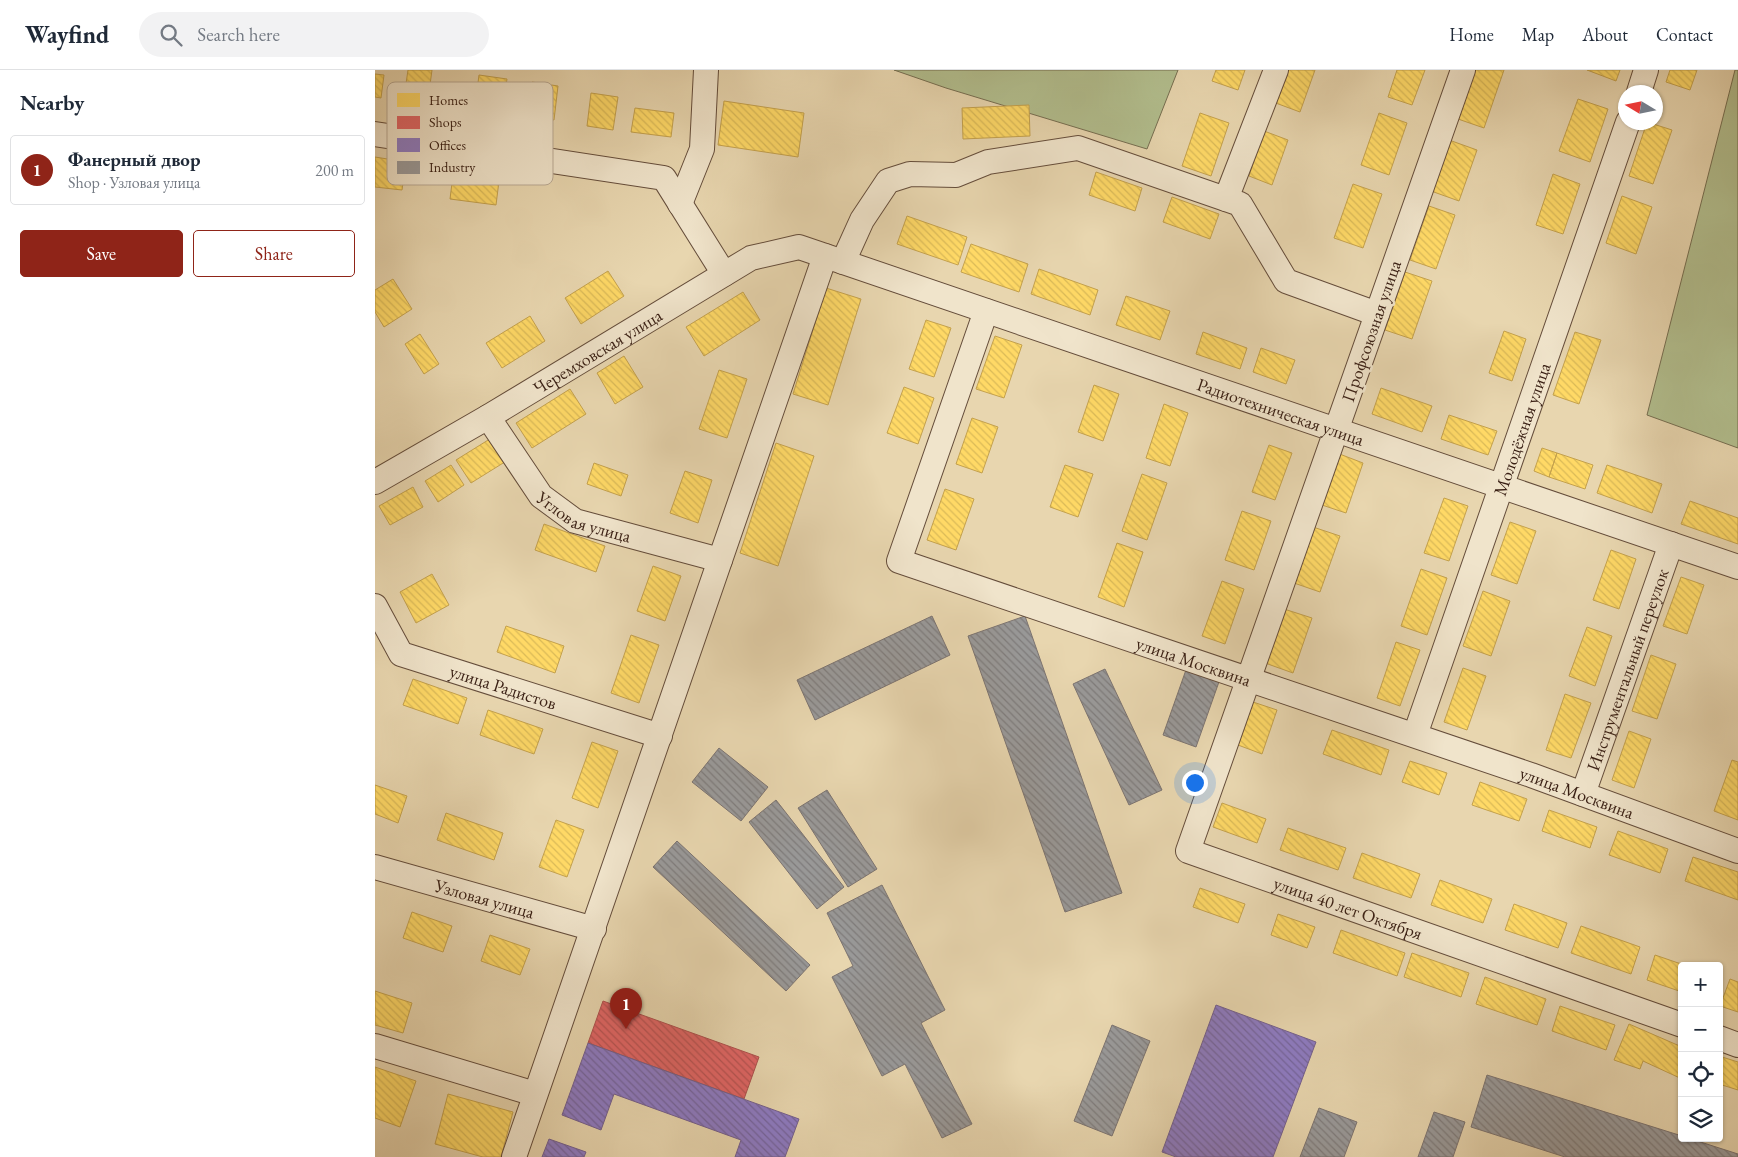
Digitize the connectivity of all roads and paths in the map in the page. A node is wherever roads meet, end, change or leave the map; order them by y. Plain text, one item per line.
1 (706, 70) edge
2 (1276, 70) edge
3 (1463, 70) edge
4 (1646, 70) edge
5 (1641, 85) edge
6 (1625, 130) edge
7 (553, 161) edge
8 (1226, 199) junction
9 (680, 204) junction
10 (834, 259) junction
11 (724, 274) junction
12 (986, 311) junction
13 (1377, 314) junction
14 (488, 417) junction
15 (1336, 430) junction
16 (375, 482) edge
17 (1502, 486) junction
18 (1671, 544) junction
19 (720, 560) junction
20 (1738, 567) edge
21 (375, 606) edge
22 (1249, 678) junction
23 (1415, 735) junction
24 (660, 736) junction
25 (1583, 794) junction
26 (1738, 851) edge
27 (375, 867) edge
28 (594, 929) junction
29 (1678, 1024) edge
30 (1723, 1039) edge
31 (1738, 1044) edge
32 (375, 1046) edge
33 (535, 1094) junction
34 (513, 1157) edge

1 - 9 street
2 - 8 street
3 - 13 street, Профсоюзная улица
4 - 5 street
6 - 17 street, Молодёжная улица
7 - 9 street
8 - 10 street
8 - 13 street
9 - 11 street
10 - 11 street, Черемховская улица
10 - 12 street, Радиотехническая улица
10 - 19 street
11 - 14 street, Черемховская улица
12 - 15 street, Радиотехническая улица
12 - 22 street, улица Москвина
13 - 15 street, Профсоюзная улица
14 - 16 street, Черемховская улица
14 - 19 street, Угловая улица
15 - 17 street, Радиотехническая улица
15 - 22 street, Профсоюзная улица
17 - 18 street, Радиотехническая улица
17 - 23 street, Молодёжная улица
18 - 20 street, Радиотехническая улица
18 - 25 street, Инструментальный переулок
19 - 24 street
21 - 24 street, улица Радистов
22 - 23 street, улица Москвина
22 - 29 street, улица 40 лет Октября
23 - 25 street, улица Москвина
24 - 28 street
25 - 26 street, улица Москвина
27 - 28 street, Узловая улица
28 - 33 street
30 - 31 street
32 - 33 street
33 - 34 street

